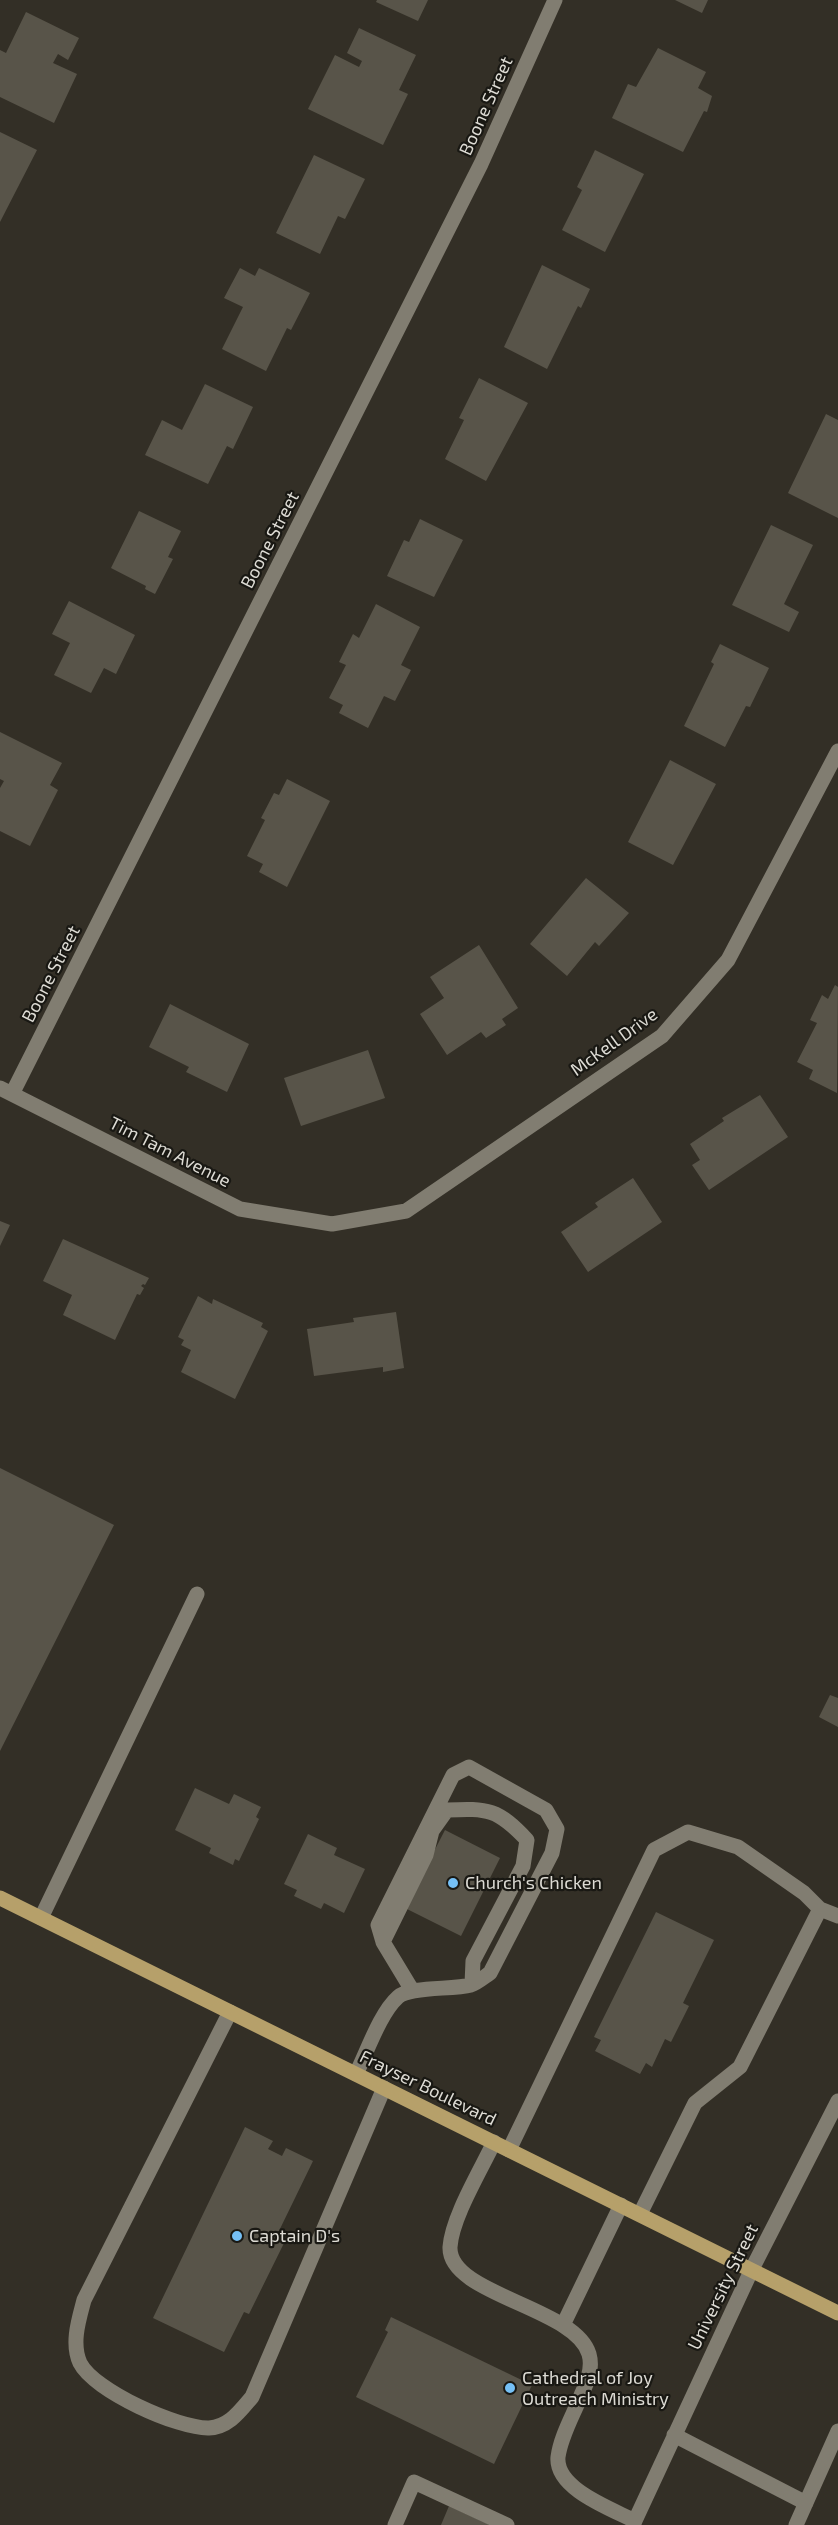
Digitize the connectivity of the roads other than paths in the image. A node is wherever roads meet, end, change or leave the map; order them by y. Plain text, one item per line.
1 (555, 0) edge
2 (838, 751) edge
3 (6, 1091) edge
4 (332, 1224) joint
5 (197, 1594) dead end
6 (0, 1898) edge
7 (820, 1909) junction
8 (838, 1916) edge
9 (41, 1918) junction
10 (383, 1942) junction
11 (472, 1984) junction
12 (412, 1990) junction
13 (230, 2012) junction
14 (356, 2074) junction
15 (384, 2088) junction
16 (838, 2101) edge
17 (494, 2142) junction
18 (509, 2150) junction
19 (621, 2205) junction
20 (640, 2214) junction
21 (752, 2269) junction
22 (838, 2313) edge
23 (562, 2325) junction
24 (674, 2435) junction
25 (837, 2436) edge
26 (806, 2503) junction
27 (634, 2523) edge
28 (395, 2525) edge
29 (507, 2525) edge
30 (796, 2525) edge

1 - 3 street, Boone Street
2 - 4 street, McKell Drive
3 - 4 street, Tim Tam Avenue
5 - 9 street
6 - 9 main road, Frayser Boulevard
7 - 8 street
7 - 18 street
7 - 20 street
9 - 13 main road, Frayser Boulevard
10 - 11 street
10 - 11 street
10 - 12 street
11 - 12 street
12 - 14 street
13 - 14 main road, Frayser Boulevard
13 - 15 street
14 - 15 main road, Frayser Boulevard
15 - 17 main road, Frayser Boulevard
16 - 21 street, University Street
17 - 18 main road, Frayser Boulevard
17 - 23 street
18 - 19 main road, Frayser Boulevard
19 - 20 main road, Frayser Boulevard
19 - 23 street
20 - 21 main road, Frayser Boulevard
21 - 22 main road, Frayser Boulevard
21 - 24 street, University Street
23 - 27 street
24 - 26 street
24 - 27 street, University Street
25 - 26 street
26 - 30 street
28 - 29 street

